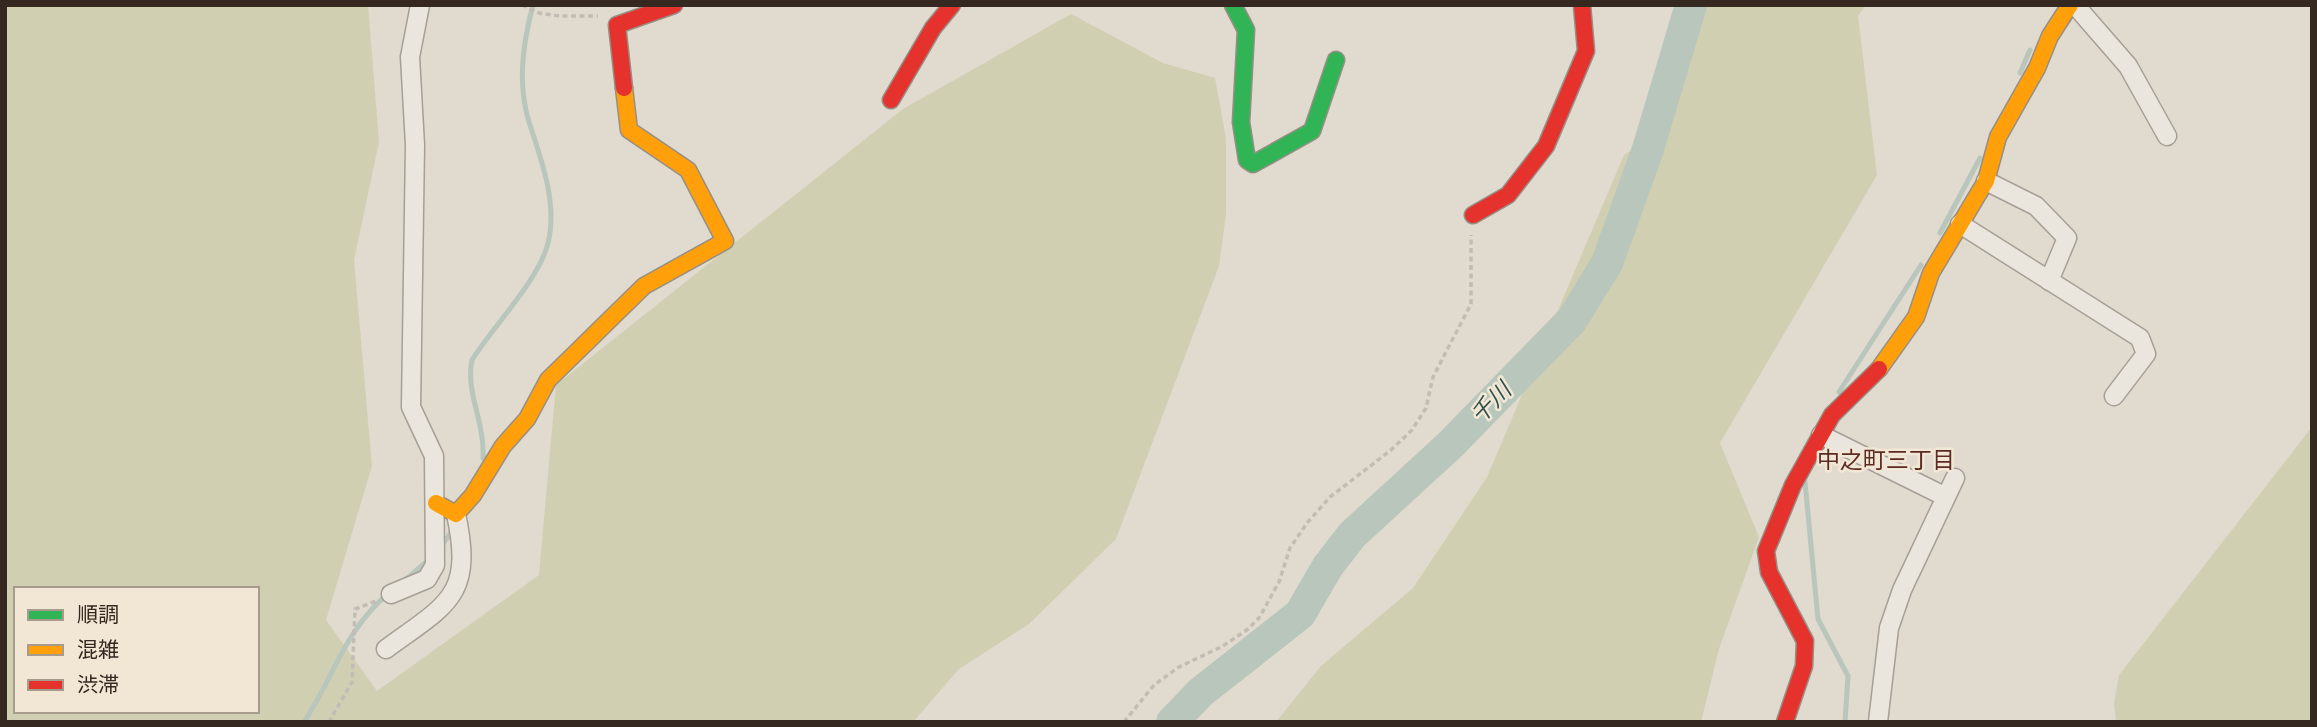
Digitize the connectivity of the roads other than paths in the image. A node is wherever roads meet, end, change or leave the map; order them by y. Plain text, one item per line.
1 (420, 5) edge
2 (674, 5) edge
3 (952, 5) edge
4 (1233, 5) edge
5 (1582, 5) edge
6 (2048, 5) edge
7 (2069, 9) edge
8 (1336, 60) dead end
9 (891, 100) dead end
10 (2167, 136) dead end
11 (1986, 181) junction
12 (1474, 215) road end
13 (1960, 224) junction
14 (2049, 281) junction
15 (2113, 396) dead end
16 (1821, 435) junction
17 (1955, 478) dead end
18 (1946, 497) junction
19 (436, 503) junction
20 (456, 514) junction
21 (391, 594) road end
22 (386, 649) dead end
23 (1785, 722) edge
24 (1878, 722) edge

1 - 19 street
2 - 20 street
3 - 9 street
4 - 8 street
5 - 12 street
6 - 7 street
7 - 10 street
7 - 11 street
11 - 13 street
11 - 14 street
13 - 14 street
13 - 16 street
14 - 15 street
16 - 18 street
16 - 23 street
17 - 18 street
18 - 24 street
19 - 20 street
19 - 21 street
20 - 22 street

